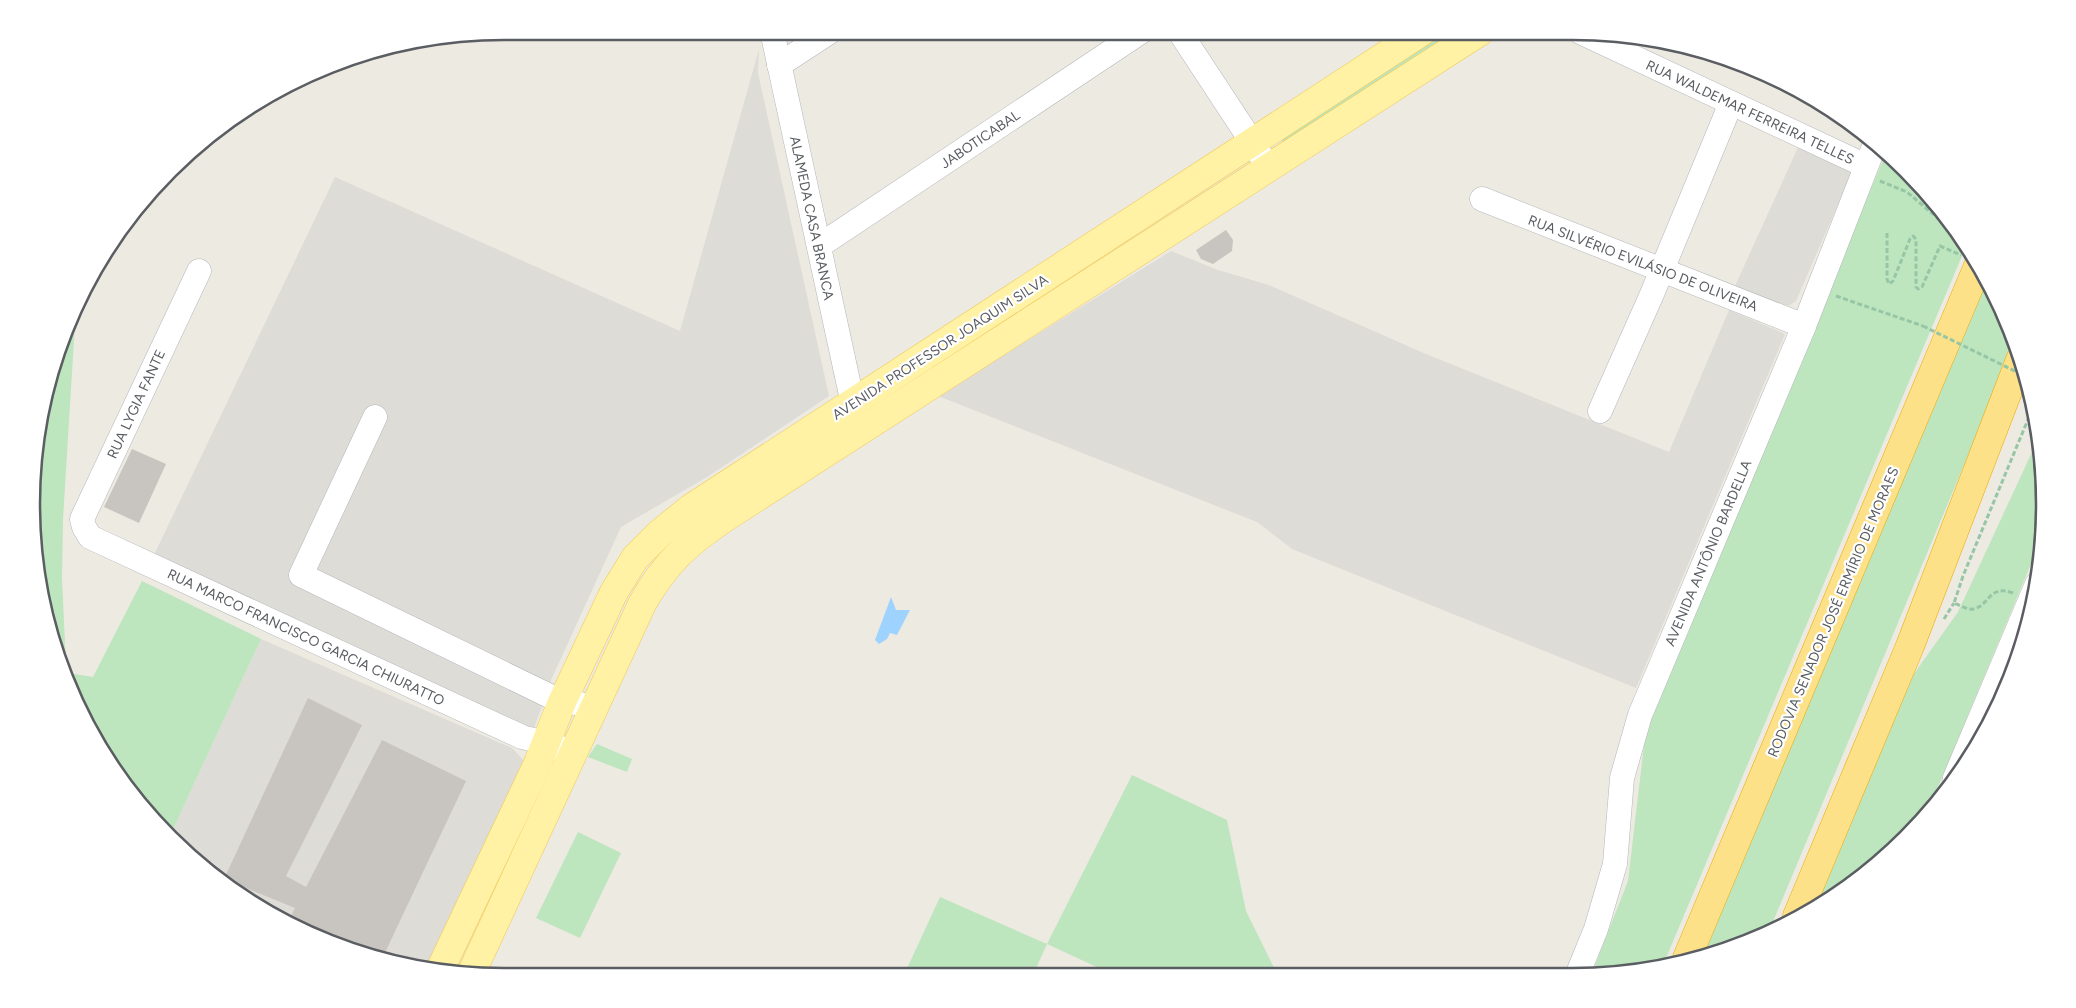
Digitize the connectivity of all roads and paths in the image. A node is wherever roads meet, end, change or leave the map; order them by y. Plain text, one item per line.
1 (774, 40) edge
2 (817, 40) edge
3 (1128, 40) edge
4 (1185, 40) edge
5 (1409, 40) edge
6 (1467, 40) edge
7 (1599, 41) edge
8 (779, 65) junction
9 (1731, 103) junction
10 (1252, 143) junction
11 (1872, 151) edge
12 (1866, 166) junction
13 (1269, 168) junction
14 (1482, 200) dead end
15 (1935, 216) edge
16 (1887, 232) dead end
17 (819, 246) junction
18 (1966, 259) edge
19 (1970, 266) edge
20 (1662, 270) junction
21 (198, 271) dead end
22 (1829, 294) dead end
23 (1804, 326) junction
24 (2016, 371) edge
25 (2016, 372) edge
26 (853, 404) junction
27 (1600, 411) dead end
28 (375, 417) dead end
29 (2028, 419) edge
30 (90, 537) joint
31 (2028, 592) edge
32 (2006, 667) edge
33 (562, 702) junction
34 (590, 715) junction
35 (1977, 730) edge
36 (536, 747) junction
37 (566, 766) junction
38 (1799, 909) edge
39 (1689, 953) edge
40 (443, 964) edge
41 (474, 967) edge
42 (1580, 968) edge

1 - 8 street, ALAMEDA CASA BRANCA
2 - 8 street
3 - 17 street, JABOTICABAL
4 - 10 street
5 - 10 main road, AVENIDA PROFESSOR JOAQUIM SILVA
6 - 13 main road, AVENIDA PROFESSOR JOAQUIM SILVA
7 - 9 street, RUA WALDEMAR FERREIRA TELLES
8 - 17 street, ALAMEDA CASA BRANCA
9 - 12 street, RUA WALDEMAR FERREIRA TELLES
9 - 20 street
10 - 13 street
10 - 26 main road, AVENIDA PROFESSOR JOAQUIM SILVA
11 - 12 street, AVENIDA ANTÔNIO BARDELLA
12 - 15 path
12 - 23 street, AVENIDA ANTÔNIO BARDELLA
13 - 34 main road, AVENIDA PROFESSOR JOAQUIM SILVA
14 - 20 street, RUA SILVÉRIO EVILÁSIO DE OLIVEIRA
16 - 18 path
17 - 26 street, ALAMEDA CASA BRANCA
19 - 39 highway, RODOVIA SENADOR JOSÉ ERMÍRIO DE MORAES
20 - 23 street, RUA SILVÉRIO EVILÁSIO DE OLIVEIRA
20 - 27 street
21 - 30 street, RUA LYGIA FANTE
22 - 25 path, bridge
23 - 42 street, AVENIDA ANTÔNIO BARDELLA
24 - 38 highway
26 - 33 main road, AVENIDA PROFESSOR JOAQUIM SILVA
28 - 33 street
29 - 31 path
30 - 36 street, RUA MARCO FRANCISCO GARCIA CHIURATTO
32 - 35 street
33 - 34 street
33 - 36 main road, AVENIDA PROFESSOR JOAQUIM SILVA
34 - 37 main road, AVENIDA PROFESSOR JOAQUIM SILVA
36 - 37 street, RUA MARCO FRANCISCO GARCIA CHIURATTO
36 - 40 main road, AVENIDA PROFESSOR JOAQUIM SILVA
37 - 41 main road, AVENIDA PROFESSOR JOAQUIM SILVA

